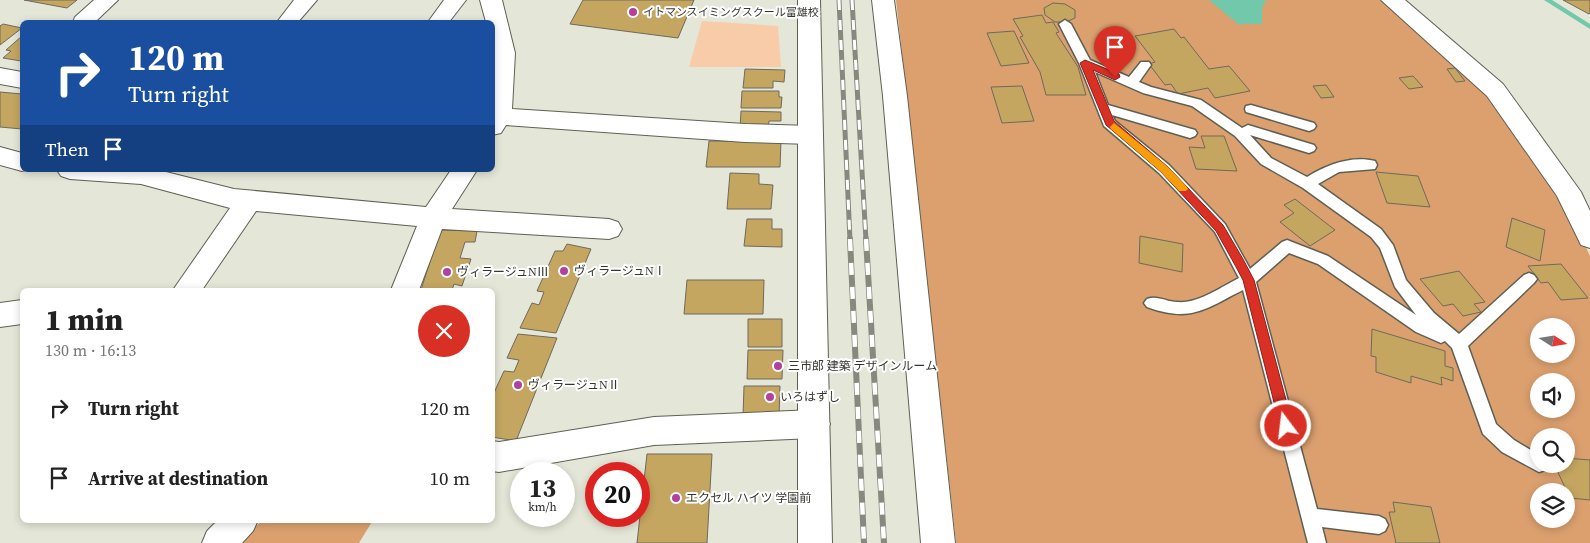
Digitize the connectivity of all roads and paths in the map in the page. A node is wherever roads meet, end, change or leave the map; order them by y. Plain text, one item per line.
1 (107, 0) edge
2 (306, 0) edge
3 (454, 0) edge
4 (491, 0) edge
5 (809, 0) edge
6 (883, 0) edge
7 (1392, 0) edge
8 (85, 20) edge
9 (289, 20) edge
10 (439, 20) edge
11 (1065, 24) dead end
12 (1085, 63) junction
13 (1145, 65) dead end
14 (0, 76) edge
15 (20, 81) edge
16 (1131, 83) junction
17 (1104, 108) junction
18 (1251, 109) dead end
19 (1280, 118) junction
20 (496, 122) edge
21 (1309, 126) dead end
22 (1244, 132) junction
23 (1190, 133) dead end
24 (811, 135) junction
25 (1309, 148) dead end
26 (0, 156) edge
27 (20, 161) edge
28 (1370, 164) dead end
29 (98, 172) edge
30 (463, 172) edge
31 (1308, 184) junction
32 (249, 201) junction
33 (433, 218) junction
34 (609, 229) dead end
35 (1590, 238) edge
36 (1529, 279) dead end
37 (1248, 280) junction
38 (188, 288) edge
39 (406, 288) edge
40 (1152, 303) dead end
41 (20, 312) edge
42 (0, 315) edge
43 (1458, 344) junction
44 (814, 424) junction
45 (495, 456) edge
46 (1530, 458) edge
47 (1310, 517) junction
48 (238, 523) edge
49 (1379, 525) dead end
50 (219, 543) edge
51 (815, 543) edge
52 (938, 543) edge
53 (1316, 543) edge

1 - 8 street
2 - 9 street
3 - 10 street
4 - 20 street
5 - 24 street
6 - 52 street
7 - 35 street
11 - 12 lane
12 - 16 lane
12 - 17 lane
13 - 16 lane
14 - 15 street
16 - 22 lane
17 - 23 lane
17 - 37 lane
18 - 19 lane
19 - 21 lane
19 - 22 lane
20 - 24 street
22 - 25 lane
22 - 31 lane
24 - 44 street
26 - 27 street
28 - 31 lane
29 - 32 street
30 - 33 street
31 - 43 lane
32 - 33 street
32 - 38 street
33 - 34 street
33 - 39 street
36 - 43 lane
37 - 40 lane
37 - 43 lane
37 - 47 lane
41 - 42 street
43 - 46 lane
44 - 45 street
44 - 51 street
47 - 49 lane
47 - 53 lane
48 - 50 street

